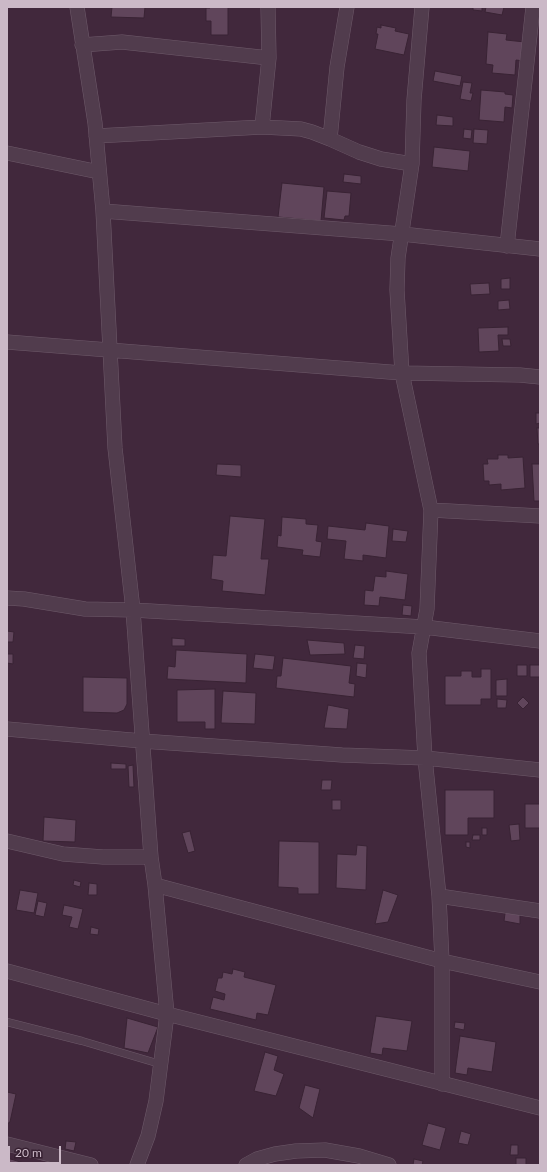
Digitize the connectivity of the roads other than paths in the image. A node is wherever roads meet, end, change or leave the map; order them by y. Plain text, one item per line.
1 (76, 7) edge
2 (268, 7) edge
3 (347, 7) edge
4 (422, 7) edge
5 (533, 7) edge
6 (82, 45) junction
7 (269, 58) junction
8 (262, 126) junction
9 (96, 136) junction
10 (330, 138) junction
11 (7, 153) edge
12 (412, 164) junction
13 (99, 172) junction
14 (103, 211) junction
15 (402, 234) junction
16 (507, 246) junction
17 (540, 249) edge
18 (7, 342) edge
19 (110, 350) junction
20 (402, 373) junction
21 (540, 377) edge
22 (431, 510) junction
23 (540, 516) edge
24 (7, 598) edge
25 (133, 610) junction
26 (424, 628) junction
27 (540, 641) edge
28 (7, 729) edge
29 (142, 741) junction
30 (425, 758) junction
31 (540, 770) edge
32 (7, 841) edge
33 (151, 857) junction
34 (156, 884) junction
35 (439, 896) junction
36 (540, 911) edge
37 (442, 962) junction
38 (7, 971) edge
39 (540, 982) edge
40 (167, 1014) junction
41 (7, 1022) edge
42 (160, 1064) junction
43 (442, 1084) junction
44 (540, 1108) edge
45 (7, 1144) edge
46 (91, 1165) edge
47 (137, 1165) edge
48 (246, 1165) edge
49 (389, 1165) edge

1 - 6 street
2 - 7 street
3 - 10 street
4 - 12 street
5 - 16 street
6 - 7 street
6 - 9 street
7 - 8 street
8 - 9 street
8 - 10 street
9 - 13 street
10 - 12 street
11 - 13 street
12 - 15 street
13 - 14 street
14 - 15 street
14 - 19 street
15 - 16 street
15 - 20 street
16 - 17 street
18 - 19 street
19 - 20 street
19 - 25 street
20 - 21 street
20 - 22 street
22 - 23 street
22 - 26 street
24 - 25 street
25 - 26 street
25 - 29 street
26 - 27 street
26 - 30 street
28 - 29 street
29 - 30 street
29 - 33 street
30 - 31 street
30 - 35 street
32 - 33 street
33 - 34 street
34 - 37 street
34 - 40 street
35 - 36 street
35 - 37 street
37 - 39 street
37 - 43 street
38 - 40 street
40 - 42 street
40 - 43 street
41 - 42 lane
42 - 47 street
43 - 44 street
45 - 46 street
48 - 49 street

